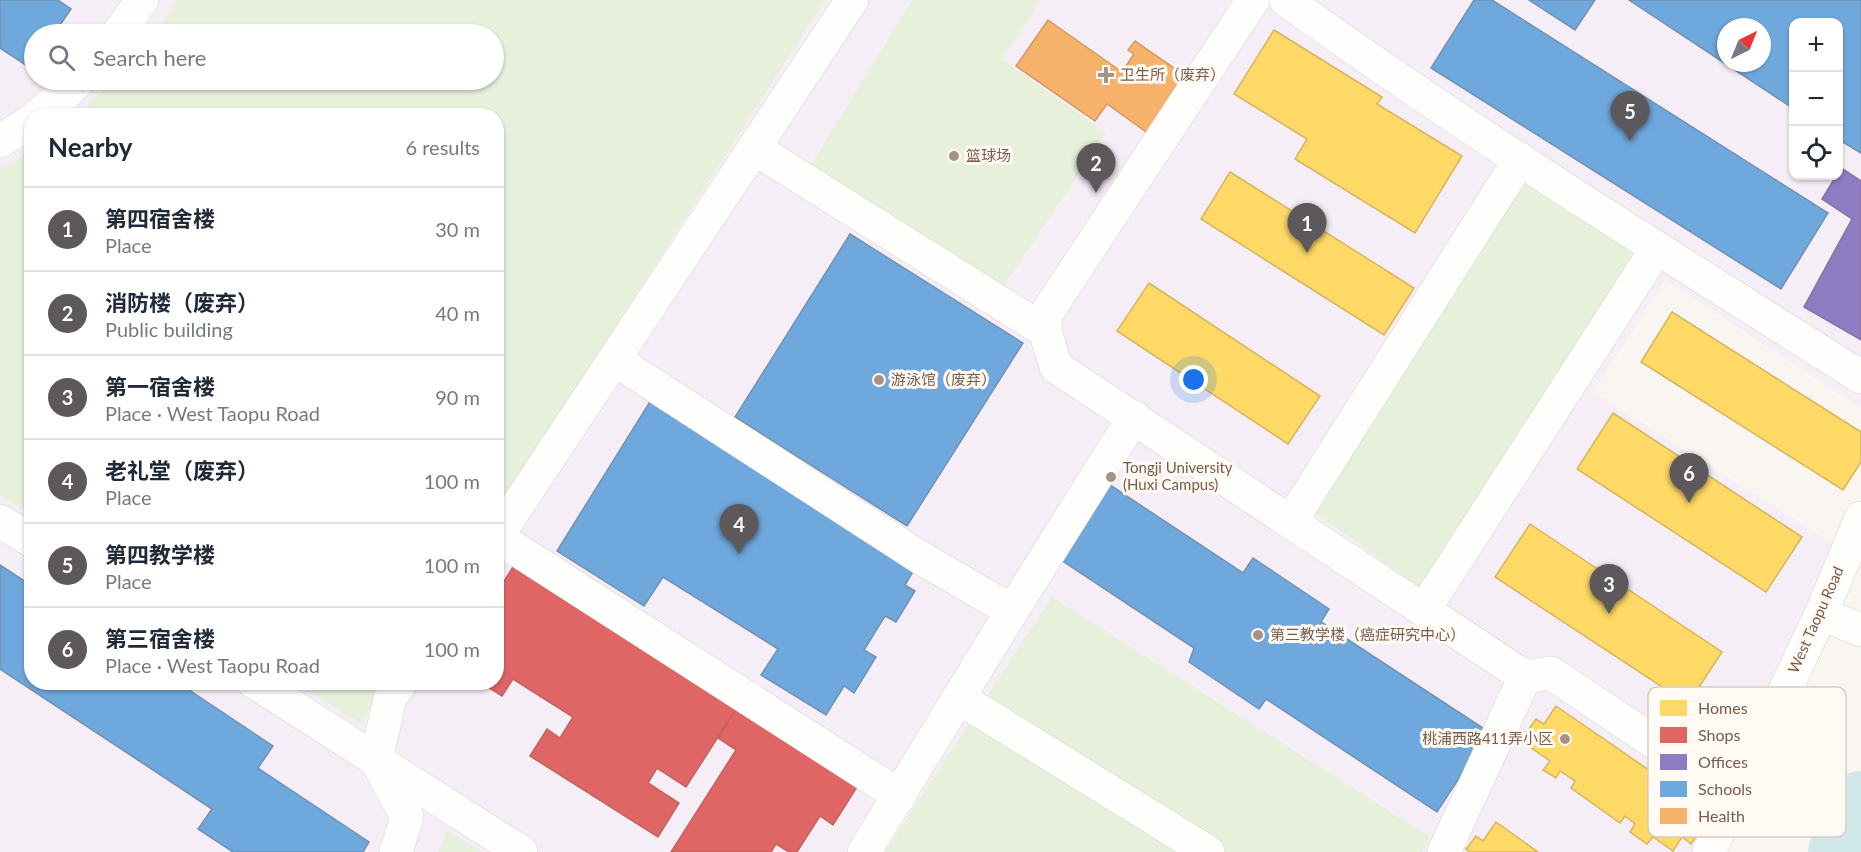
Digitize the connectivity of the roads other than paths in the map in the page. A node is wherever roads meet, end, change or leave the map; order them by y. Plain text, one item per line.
1 (142, 0) edge
2 (852, 0) edge
3 (1253, 0) edge
4 (1286, 0) edge
5 (125, 24) edge
6 (69, 90) edge
7 (47, 108) edge
8 (24, 126) edge
9 (0, 141) edge
10 (754, 148) junction
11 (1520, 159) junction
12 (1657, 248) junction
13 (1045, 331) junction
14 (615, 360) junction
15 (1861, 377) edge
16 (1134, 417) junction
17 (1861, 518) edge
18 (0, 521) edge
19 (1291, 521) junction
20 (504, 527) edge
21 (24, 536) edge
22 (504, 542) edge
23 (1424, 610) junction
24 (1012, 611) junction
25 (1821, 614) junction
26 (1861, 630) edge
27 (1525, 677) junction
28 (1786, 687) edge
29 (267, 690) edge
30 (396, 690) edge
31 (958, 698) junction
32 (1648, 738) edge
33 (376, 760) junction
34 (900, 796) junction
35 (1715, 837) edge
36 (396, 852) edge
37 (521, 852) edge
38 (864, 852) edge
39 (1208, 852) edge
40 (1444, 852) edge
41 (1708, 852) edge

1 - 5 street
2 - 10 street
3 - 13 street
4 - 11 street
6 - 7 street
8 - 9 street
10 - 13 street
10 - 14 street
11 - 12 street
11 - 19 street
12 - 15 street
12 - 23 street
13 - 16 street
14 - 20 street
14 - 24 street
16 - 19 street
16 - 24 street
17 - 25 street, West Taopu Road
18 - 21 street
19 - 23 street
22 - 34 street
23 - 27 street
24 - 31 street
25 - 26 street
25 - 28 street, West Taopu Road
27 - 32 street
27 - 40 street
29 - 33 street
30 - 33 street
31 - 34 street
31 - 39 street
33 - 36 street
33 - 37 street
34 - 38 street
35 - 41 street, West Taopu Road

